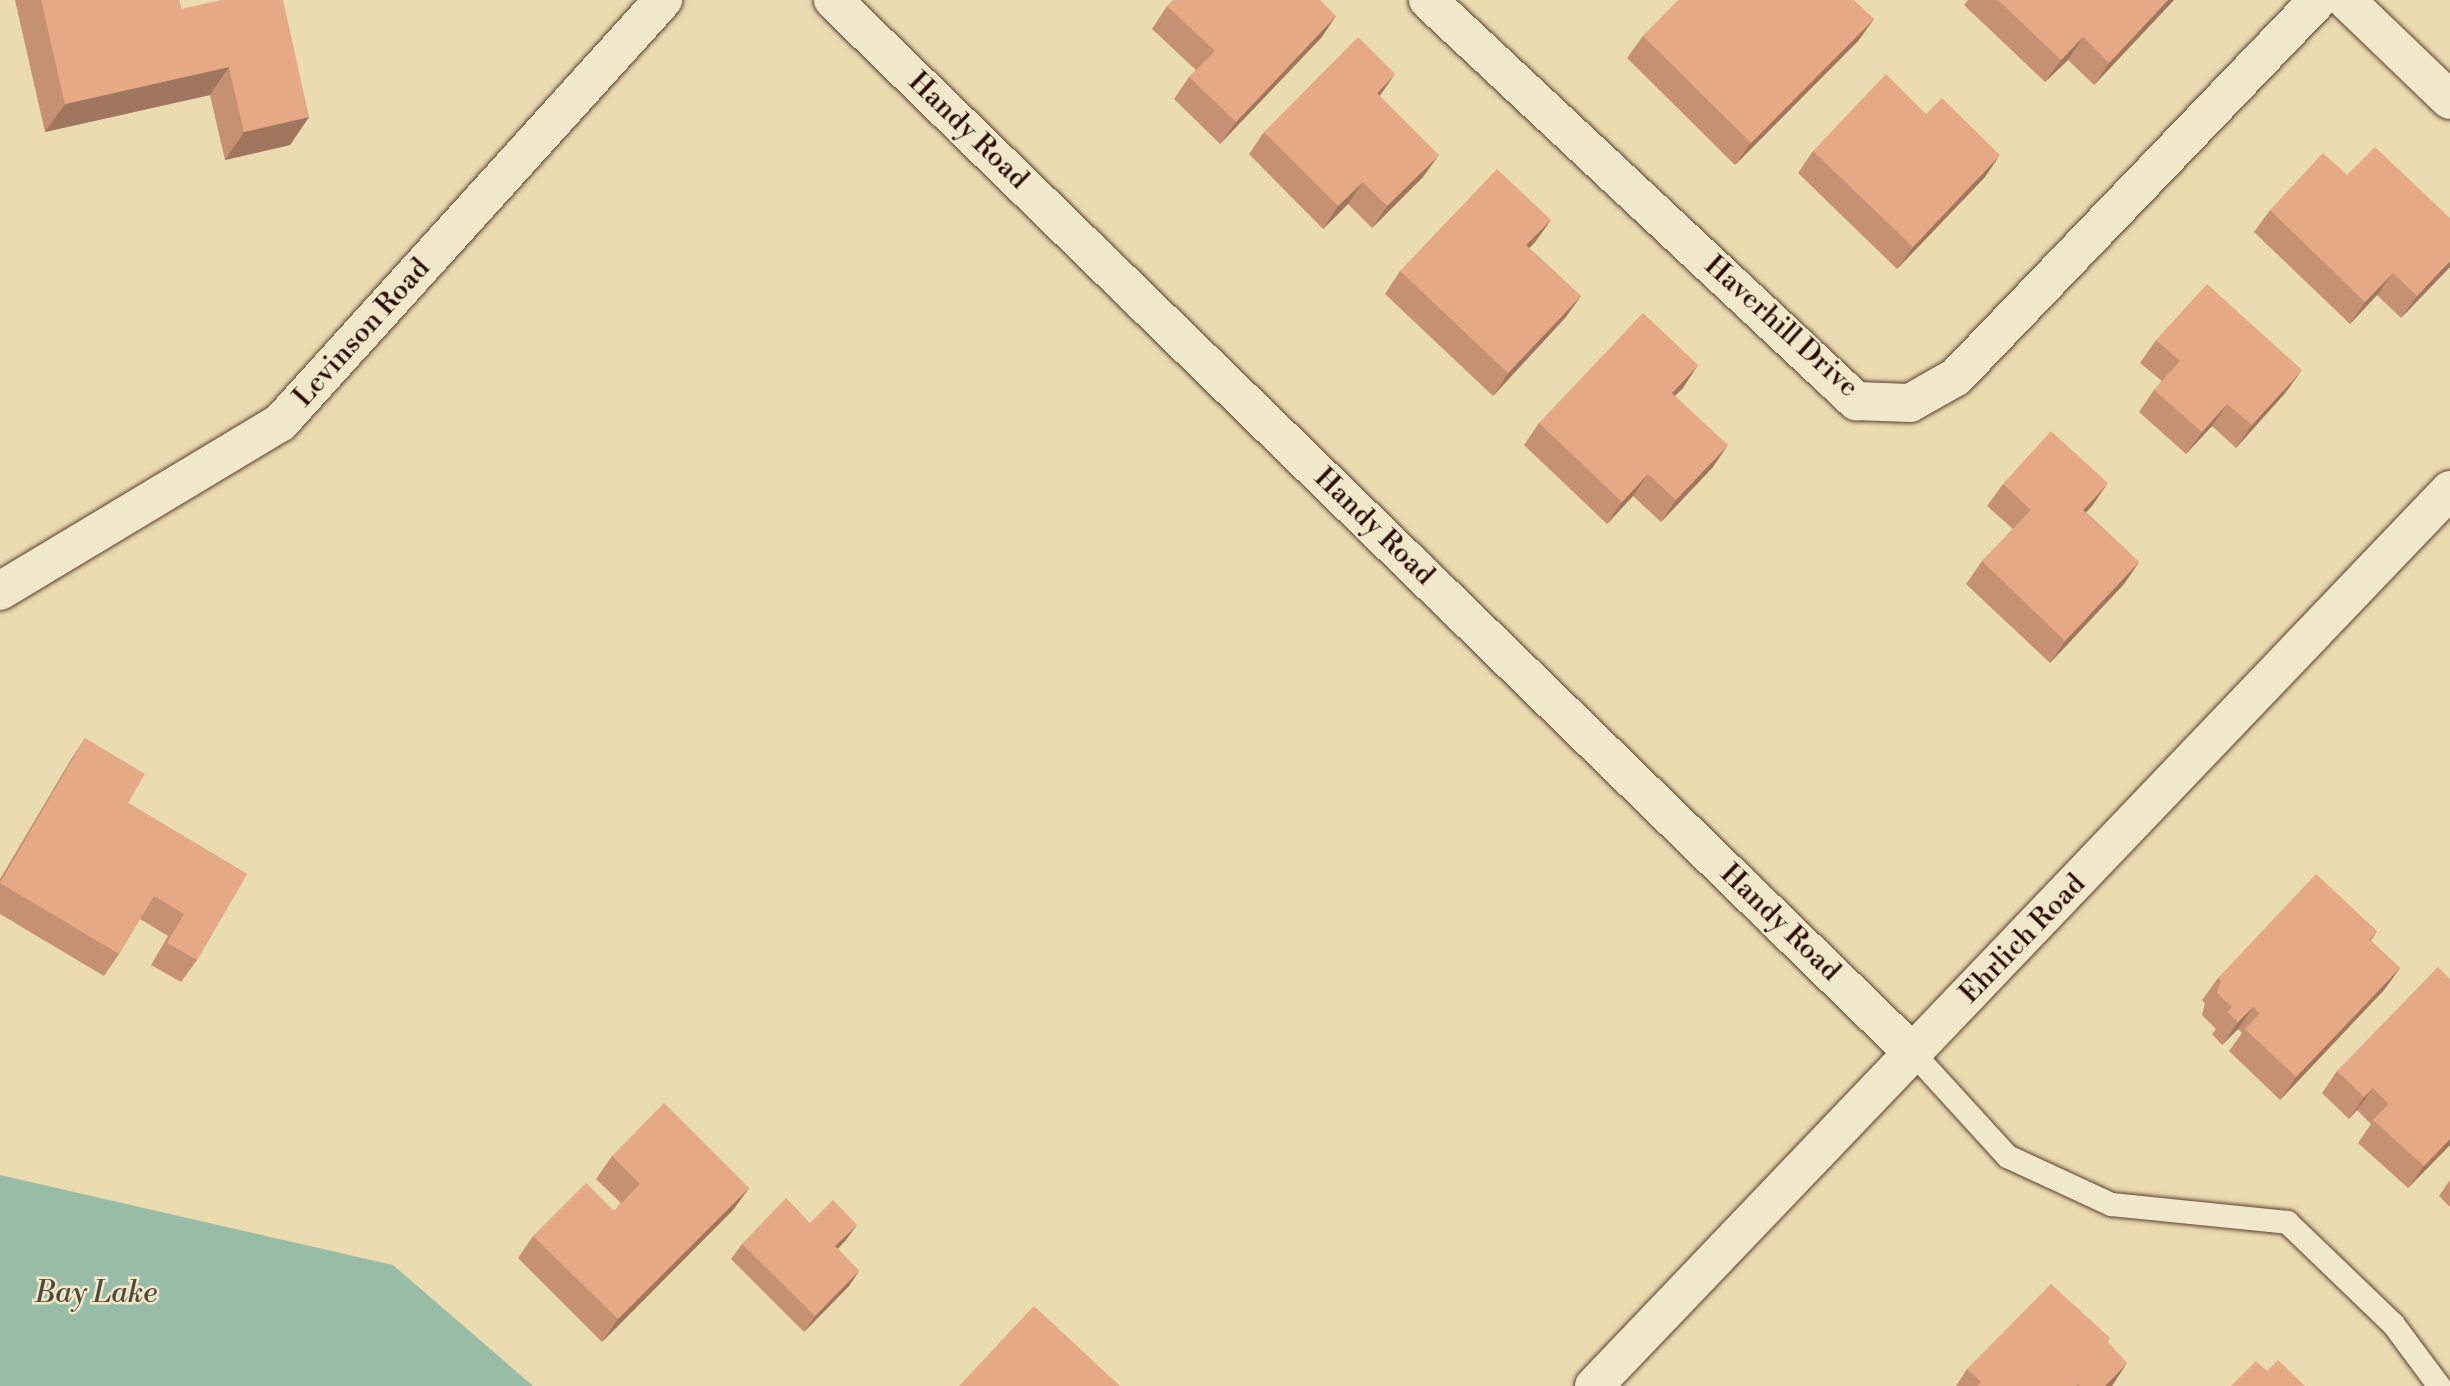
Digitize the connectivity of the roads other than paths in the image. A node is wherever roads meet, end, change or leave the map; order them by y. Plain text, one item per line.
1 (663, 0) edge
2 (833, 0) edge
3 (1428, 0) edge
4 (2318, 0) edge
5 (2346, 0) edge
6 (2450, 100) edge
7 (2450, 490) edge
8 (0, 591) edge
9 (1914, 1054) junction
10 (1594, 1386) edge
11 (2439, 1386) edge

1 - 8 street, Levinson Road
2 - 9 street, Handy Road
3 - 4 street, Haverhill Drive
5 - 6 street
7 - 9 street, Ehrlich Road
9 - 10 street, Ehrlich Road
9 - 11 lane

